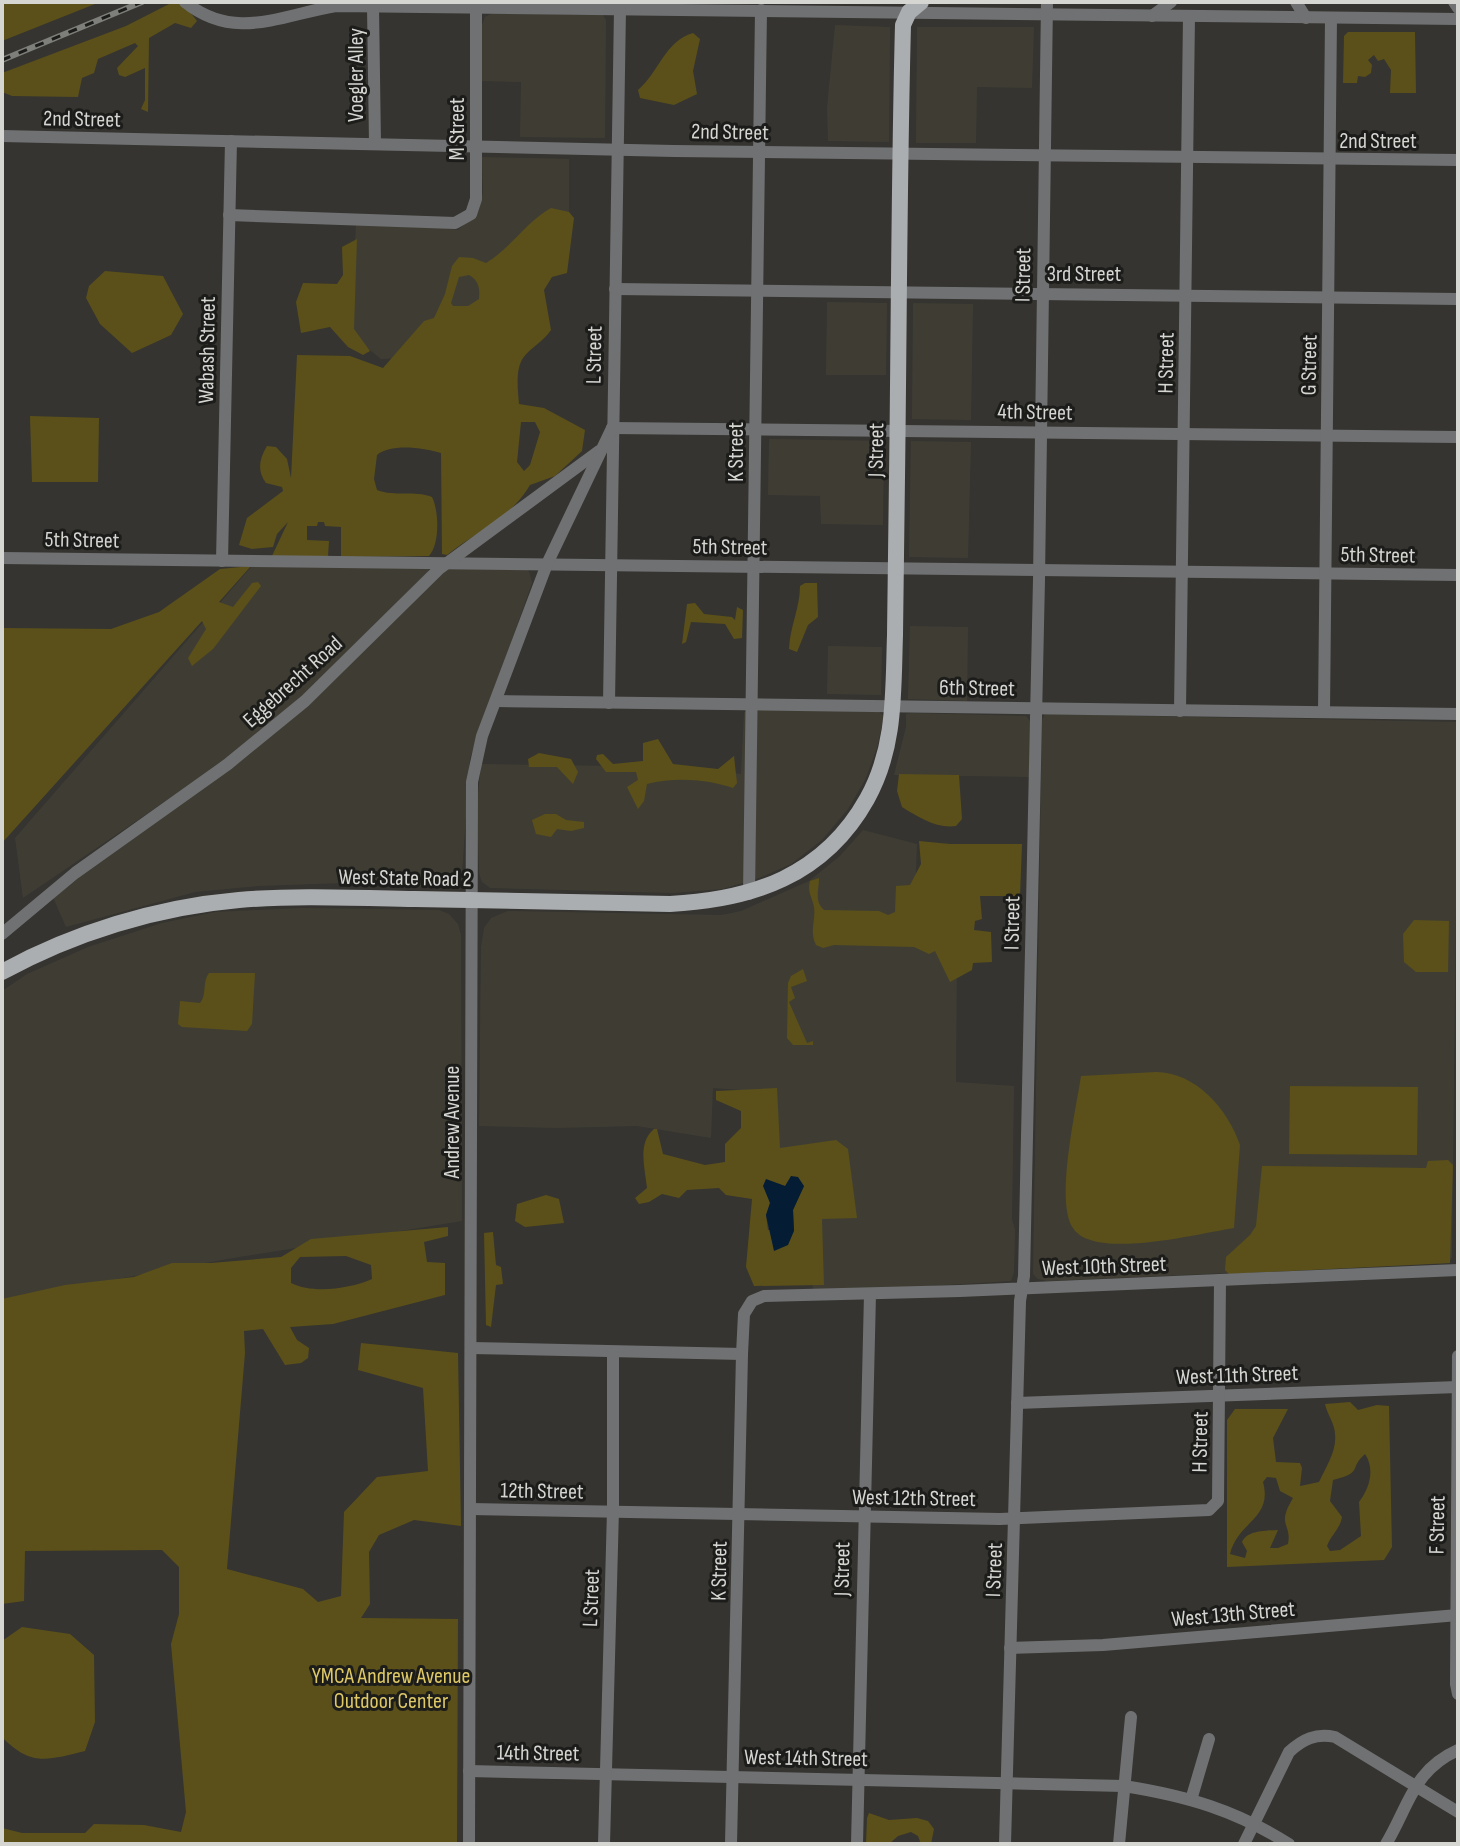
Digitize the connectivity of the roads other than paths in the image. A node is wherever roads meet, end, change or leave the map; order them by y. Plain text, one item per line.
1 (185, 2) edge
2 (1171, 2) edge
3 (1296, 2) edge
4 (1454, 2) edge
5 (674, 5) edge
6 (373, 7) junction
7 (915, 7) edge
8 (476, 8) junction
9 (620, 8) junction
10 (1047, 8) edge
11 (1458, 8) edge
12 (761, 10) junction
13 (1152, 16) junction
14 (1189, 16) junction
15 (1306, 18) junction
16 (1331, 18) junction
17 (1458, 19) edge
18 (2, 136) edge
19 (231, 141) junction
20 (375, 144) junction
21 (475, 146) junction
22 (618, 149) junction
23 (759, 152) junction
24 (901, 153) junction
25 (1044, 156) junction
26 (1187, 157) junction
27 (1329, 159) junction
28 (1458, 160) edge
29 (229, 215) junction
30 (615, 289) junction
31 (756, 290) junction
32 (900, 292) junction
33 (1042, 293) junction
34 (1186, 295) junction
35 (1328, 296) junction
36 (1458, 299) edge
37 (612, 428) junction
38 (755, 428) junction
39 (898, 430) junction
40 (1040, 431) junction
41 (1184, 434) junction
42 (1327, 436) junction
43 (1458, 437) edge
44 (602, 449) junction
45 (2, 558) edge
46 (222, 561) junction
47 (448, 562) junction
48 (547, 564) junction
49 (611, 564) junction
50 (754, 567) junction
51 (897, 568) junction
52 (1039, 570) junction
53 (1182, 572) junction
54 (1325, 574) junction
55 (1458, 575) edge
56 (496, 701) junction
57 (609, 703) junction
58 (751, 704) junction
59 (894, 706) junction
60 (1035, 708) junction
61 (1180, 711) junction
62 (1324, 712) junction
63 (1458, 714) edge
64 (810, 863) joint
65 (749, 894) junction
66 (472, 900) junction
67 (2, 934) edge
68 (2, 972) edge
69 (1458, 1270) edge
70 (1220, 1280) junction
71 (1022, 1288) junction
72 (870, 1294) junction
73 (752, 1301) joint
74 (471, 1348) junction
75 (613, 1353) junction
76 (742, 1354) junction
77 (1458, 1356) edge
78 (1458, 1387) edge
79 (1220, 1395) junction
80 (1017, 1403) junction
81 (1213, 1508) joint
82 (471, 1509) junction
83 (613, 1510) junction
84 (739, 1514) junction
85 (865, 1516) junction
86 (1015, 1519) junction
87 (1457, 1616) edge
88 (1010, 1648) junction
89 (1458, 1694) edge
90 (1131, 1717) dead end
91 (1209, 1739) dead end
92 (1458, 1750) edge
93 (469, 1771) junction
94 (605, 1773) junction
95 (733, 1776) junction
96 (859, 1778) junction
97 (1006, 1782) junction
98 (1414, 1785) junction
99 (1124, 1786) junction
100 (1191, 1800) junction
101 (1458, 1812) edge
102 (1254, 1822) junction
103 (469, 1844) edge
104 (604, 1844) edge
105 (731, 1844) edge
106 (857, 1844) edge
107 (1005, 1844) edge
108 (1119, 1844) edge
109 (1244, 1844) edge
110 (1289, 1844) edge
111 (1386, 1844) edge

1 - 6 street
2 - 13 street
3 - 15 street
4 - 11 street
5 - 9 street
5 - 12 street
6 - 8 street
6 - 20 street, Voegler Alley
7 - 10 street
7 - 12 street
7 - 24 main road, J Street
8 - 9 street
8 - 21 street, M Street
9 - 22 street, L Street
10 - 13 street
10 - 25 street, I Street
12 - 23 street, K Street
13 - 14 street
14 - 15 street
14 - 26 street, H Street
15 - 16 street
16 - 17 street
16 - 27 street, G Street
18 - 19 street, 2nd Street
19 - 20 street, 2nd Street
19 - 29 street, Wabash Street
20 - 21 street, 2nd Street
21 - 22 street, 2nd Street
21 - 29 street, M Street
22 - 23 street, 2nd Street
22 - 30 street, L Street
23 - 24 street, 2nd Street
23 - 31 street, K Street
24 - 25 street, 2nd Street
24 - 32 main road, J Street
25 - 26 street, 2nd Street
25 - 33 street, I Street
26 - 27 street, 2nd Street
26 - 34 street, H Street
27 - 28 street, 2nd Street
27 - 35 street, G Street
29 - 46 street, Wabash Street
30 - 31 street, 3rd Street
30 - 37 street, L Street
31 - 32 street, 3rd Street
31 - 38 street, K Street
32 - 33 street, 3rd Street
32 - 39 main road, J Street
33 - 34 street, 3rd Street
33 - 40 street, I Street
34 - 35 street, 3rd Street
34 - 41 street, H Street
35 - 36 street, 3rd Street
35 - 42 street, G Street
37 - 38 street, 4th Street
37 - 44 street, Andrew Avenue
37 - 49 street, L Street
38 - 39 street, 4th Street
38 - 50 street, K Street
39 - 40 street, 4th Street
39 - 51 main road, J Street
40 - 41 street, 4th Street
40 - 52 street, I Street
41 - 42 street, 4th Street
41 - 53 street, H Street
42 - 43 street, 4th Street
42 - 54 street, G Street
44 - 47 street, Eggebrecht Road
44 - 48 street, Andrew Avenue
45 - 46 street, 5th Street
46 - 47 street, 5th Street
47 - 48 street, 5th Street
47 - 67 street, Eggebrecht Road
48 - 49 street, 5th Street
48 - 56 street, Andrew Avenue
49 - 50 street, 5th Street
49 - 57 street, L Street
50 - 51 street, 5th Street
50 - 58 street, K Street
51 - 52 street, 5th Street
51 - 59 main road, J Street
52 - 53 street, 5th Street
52 - 60 street, I Street
53 - 54 street, 5th Street
53 - 61 street, H Street
54 - 55 street, 5th Street
54 - 62 street, G Street
56 - 57 street, 6th Street
56 - 66 street, Andrew Avenue
57 - 58 street, 6th Street
58 - 59 street, 6th Street
58 - 65 street, K Street
59 - 60 street, 6th Street
59 - 64 main road, J Street
60 - 61 street, 6th Street
60 - 71 street, I Street
61 - 62 street, 6th Street
62 - 63 street, 6th Street
64 - 65 main road, West State Road 2
65 - 66 main road, West State Road 2
66 - 68 main road, West State Road 2
66 - 74 street, Andrew Avenue
69 - 70 street, West 10th Street
70 - 71 street, West 10th Street
70 - 79 street, H Street
71 - 72 street, West 10th Street
71 - 80 street, I Street
72 - 73 street, West 10th Street
72 - 85 street, J Street
73 - 76 street, K Street
74 - 75 street
74 - 82 street, Andrew Avenue
75 - 76 street
75 - 83 street, L Street
76 - 84 street, K Street
77 - 78 street, F Street
78 - 79 street, West 11th Street
78 - 87 street, F Street
79 - 80 street, West 11th Street
79 - 81 street, H Street
80 - 86 street, I Street
81 - 86 street, West 12th Street
82 - 83 street, 12th Street
82 - 93 street, Andrew Avenue
83 - 84 street, West 12th Street
83 - 94 street, L Street
84 - 85 street, West 12th Street
84 - 95 street, K Street
85 - 86 street, West 12th Street
85 - 96 street, J Street
86 - 88 street, I Street
87 - 88 street, West 13th Street
87 - 89 street, F Street
88 - 97 street, I Street
90 - 99 street
91 - 100 street
92 - 98 street
93 - 94 street, 14th Street
93 - 103 street, Andrew Avenue
94 - 95 street, West 14th Street
94 - 104 street, L Street
95 - 96 street, West 14th Street
95 - 105 street, K Street
96 - 97 street, West 14th Street
96 - 106 street, J Street
97 - 99 street, West 14th Street
97 - 107 street, I Street
98 - 101 street
98 - 102 street
98 - 111 street
99 - 100 street, West 14th Street
99 - 108 street
100 - 102 street, West 14th Street
102 - 109 street
102 - 110 street, West 14th Street

